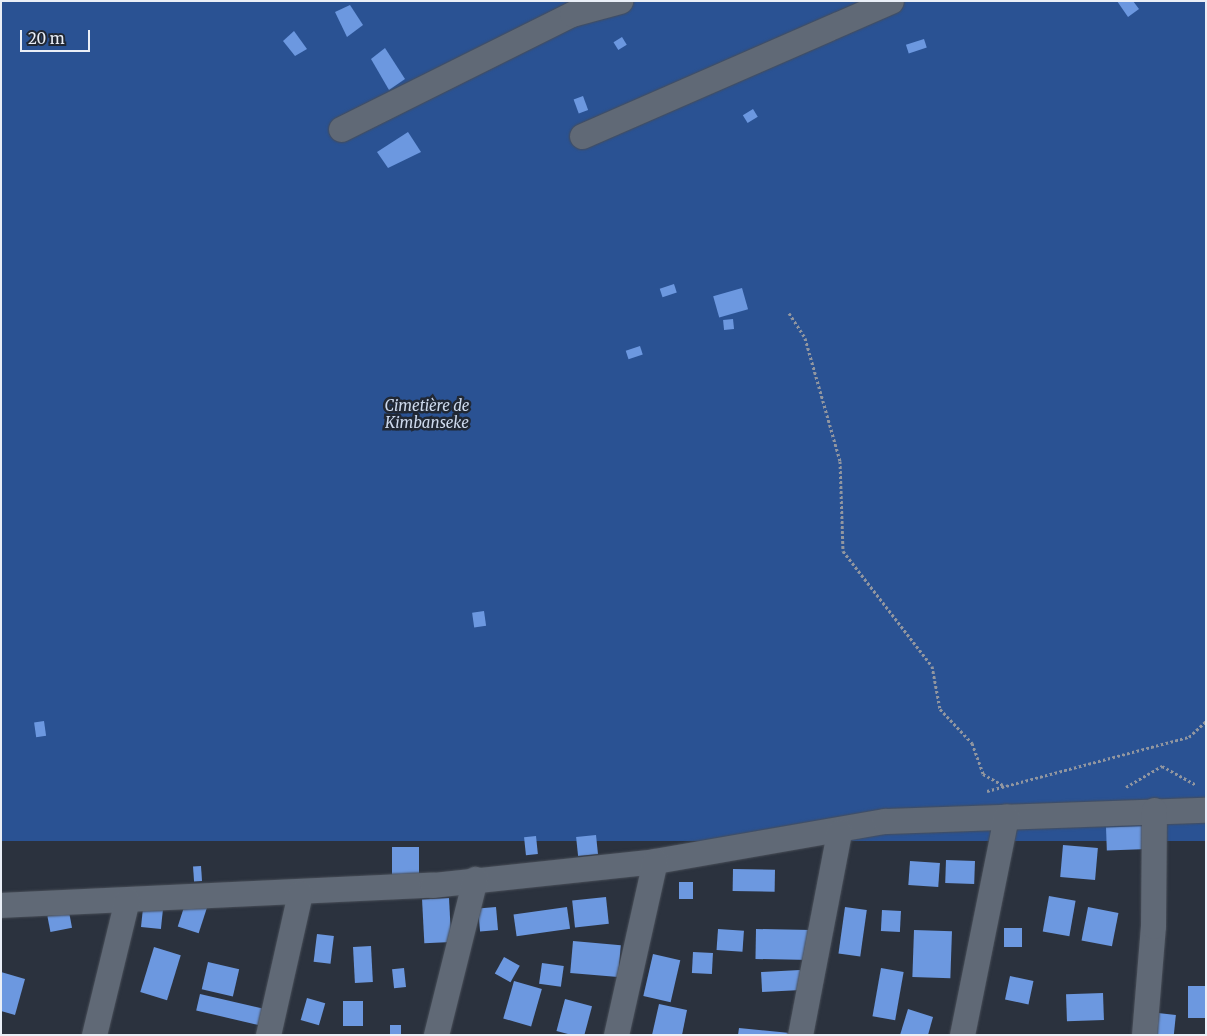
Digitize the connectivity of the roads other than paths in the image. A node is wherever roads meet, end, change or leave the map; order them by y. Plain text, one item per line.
1 (620, 1) edge
2 (892, 1) edge
3 (341, 129) dead end
4 (582, 136) dead end
5 (1154, 810) junction
6 (1206, 810) edge
7 (1006, 816) junction
8 (839, 832) junction
9 (655, 861) junction
10 (475, 879) junction
11 (300, 893) junction
12 (127, 900) junction
13 (1, 905) edge
14 (94, 1035) edge
15 (268, 1035) edge
16 (436, 1035) edge
17 (616, 1035) edge
18 (800, 1035) edge
19 (962, 1035) edge
20 (1144, 1035) edge

1 - 3 street
2 - 4 street
5 - 6 street
5 - 7 street
5 - 20 street
7 - 8 street
7 - 19 street
8 - 9 street
8 - 18 street
9 - 10 street
9 - 17 street
10 - 11 street
10 - 16 street
11 - 12 street
11 - 15 street
12 - 13 street
12 - 14 street

